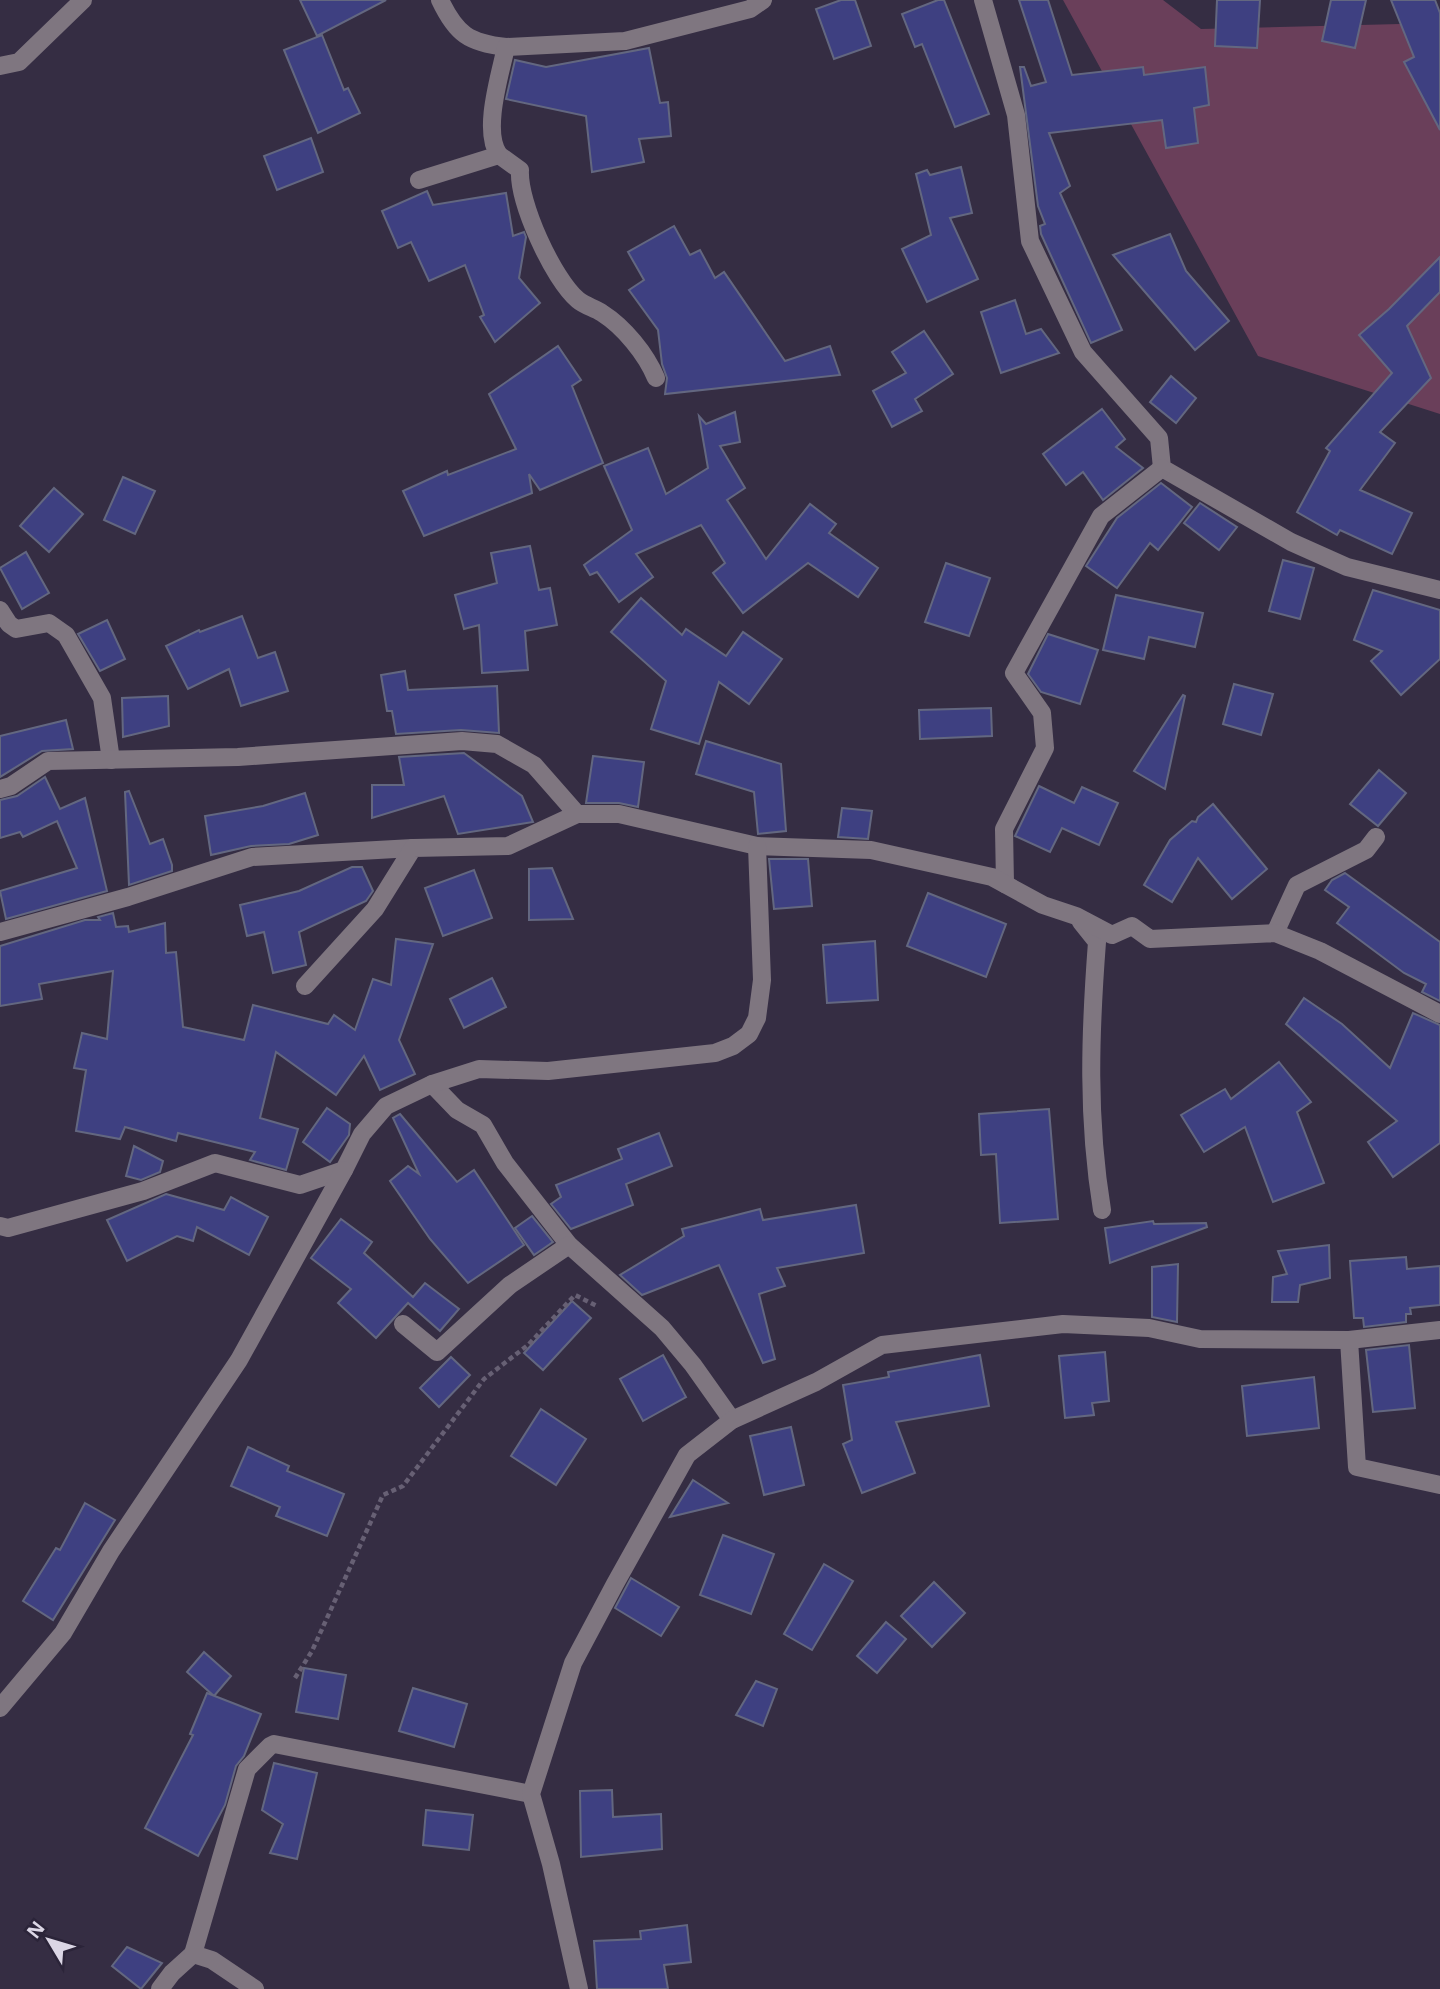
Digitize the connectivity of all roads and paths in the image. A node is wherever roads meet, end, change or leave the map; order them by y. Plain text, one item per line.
1 (83, 0) edge
2 (440, 0) edge
3 (763, 0) edge
4 (983, 0) edge
5 (506, 47) junction
6 (0, 66) edge
7 (499, 155) junction
8 (419, 180) dead end
9 (656, 378) dead end
10 (1162, 468) junction
11 (1440, 590) edge
12 (0, 610) edge
13 (111, 760) junction
14 (0, 789) edge
15 (577, 814) junction
16 (1376, 837) dead end
17 (757, 846) junction
18 (413, 848) junction
19 (1005, 884) junction
20 (1076, 916) junction
21 (0, 932) edge
22 (1275, 933) junction
23 (305, 986) dead end
24 (1440, 1014) edge
25 (432, 1084) junction
26 (344, 1170) junction
27 (1102, 1210) dead end
28 (0, 1226) edge
29 (569, 1245) junction
30 (600, 1309) dead end
31 (403, 1324) dead end
32 (1440, 1330) edge
33 (1349, 1339) junction
34 (732, 1420) junction
35 (1440, 1485) edge
36 (295, 1678) dead end
37 (0, 1708) edge
38 (531, 1794) junction
39 (193, 1954) junction
40 (160, 1989) edge
41 (255, 1989) edge
42 (579, 1989) edge

1 - 6 street
2 - 5 street
3 - 5 street
4 - 10 street
5 - 7 street
7 - 8 street
7 - 9 street
10 - 11 street
10 - 19 street
12 - 13 street
13 - 14 street
13 - 15 street
15 - 17 street
15 - 18 street
16 - 22 street
17 - 19 street
17 - 25 street
18 - 21 street
18 - 23 street
19 - 20 street
20 - 22 street
20 - 27 street
22 - 24 street
25 - 26 street
25 - 29 street
26 - 28 street
26 - 37 street
29 - 31 street
29 - 34 street
30 - 36 path
32 - 33 street
33 - 34 street
33 - 35 street
34 - 38 street
38 - 39 street
38 - 42 street
39 - 40 street
39 - 41 street

